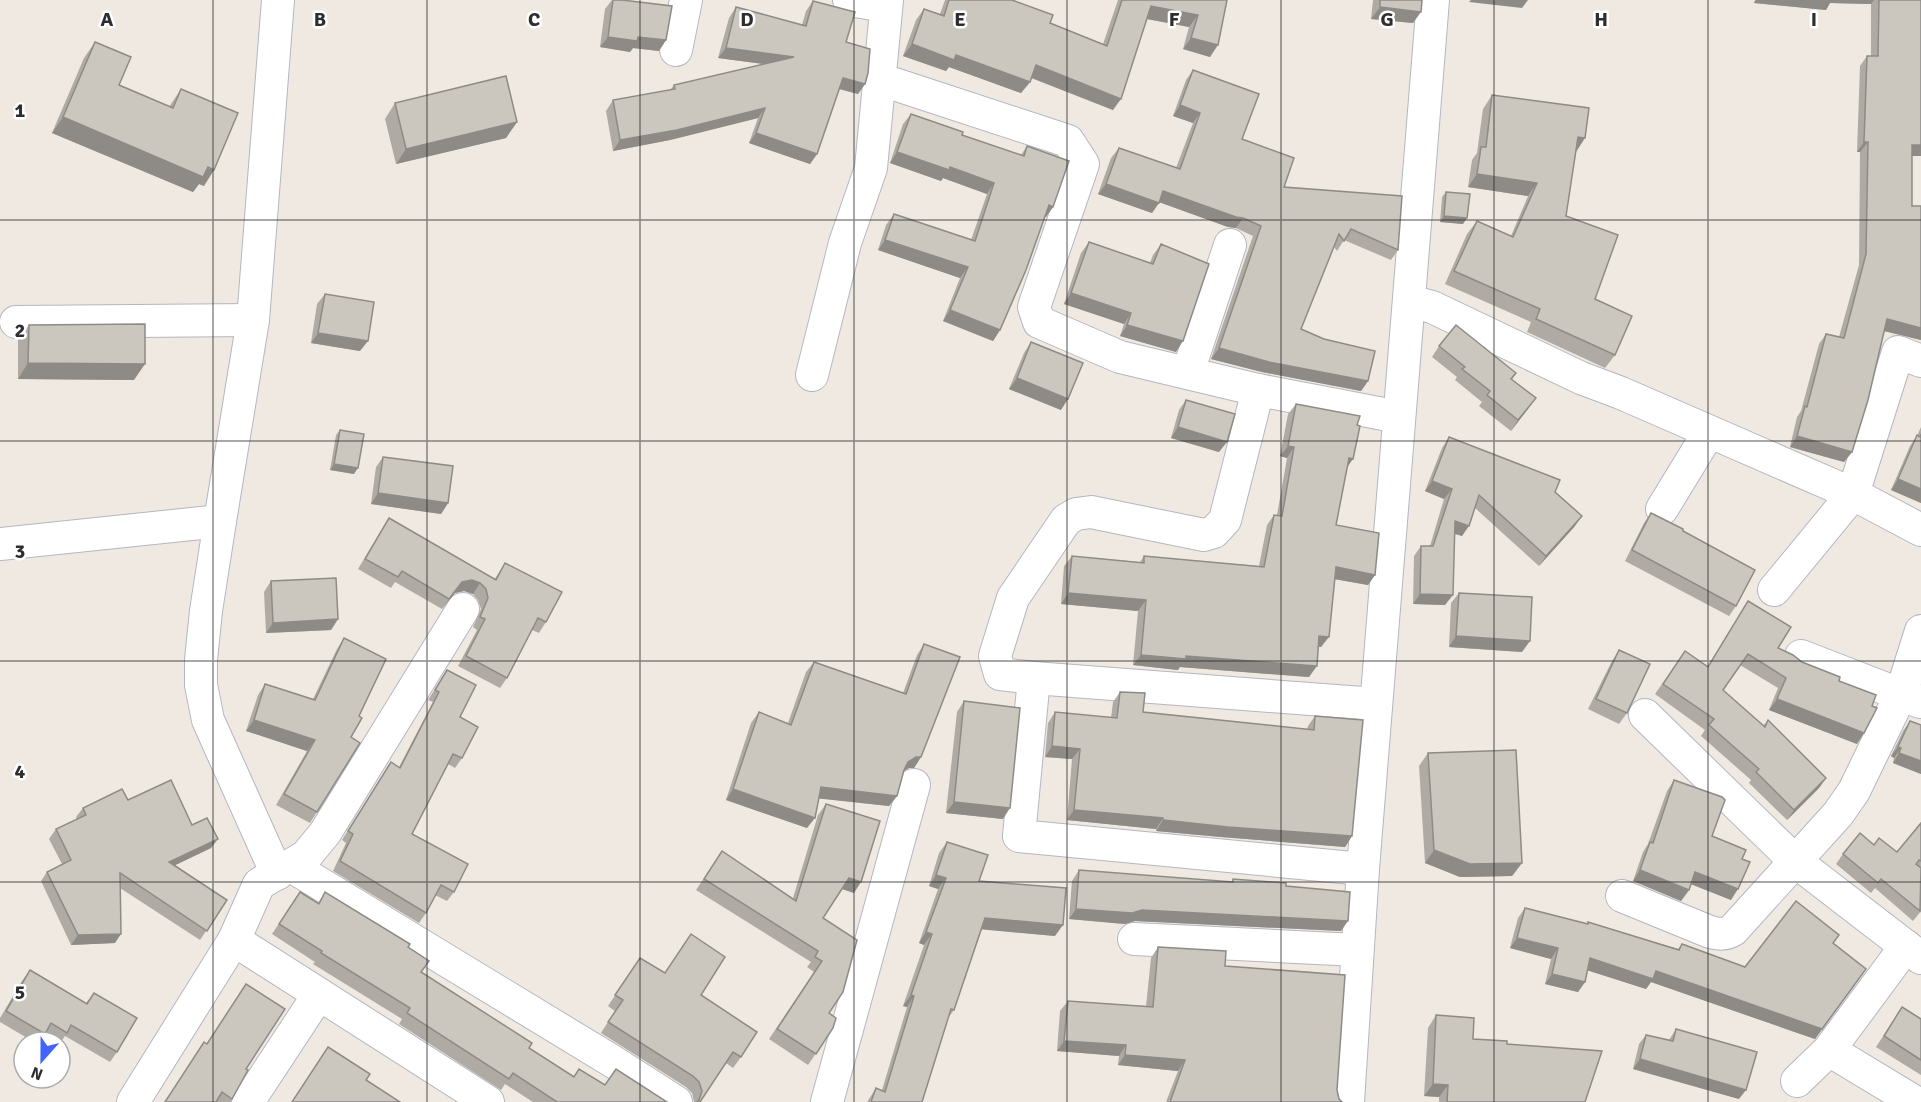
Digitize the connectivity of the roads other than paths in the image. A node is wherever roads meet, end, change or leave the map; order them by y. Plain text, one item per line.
1 (278, 0) edge
2 (686, 0) edge
3 (849, 0) edge
4 (1433, 0) edge
5 (886, 3) edge
6 (676, 50) dead end
7 (879, 79) junction
8 (1230, 245) dead end
9 (1409, 301) junction
10 (253, 321) junction
11 (16, 322) dead end
12 (1921, 361) edge
13 (1188, 372) junction
14 (812, 375) dead end
15 (1258, 390) junction
16 (1399, 417) junction
17 (1709, 432) junction
18 (1853, 494) junction
19 (1662, 509) dead end
20 (220, 520) junction
21 (1921, 530) edge
22 (0, 544) edge
23 (1774, 590) dead end
24 (463, 609) dead end
25 (1921, 631) edge
26 (1801, 656) dead end
27 (1034, 678) junction
28 (1911, 698) edge
29 (1376, 704) junction
30 (1645, 715) dead end
31 (914, 785) dead end
32 (1795, 861) junction
33 (1363, 869) junction
34 (284, 870) junction
35 (1622, 896) dead end
36 (1134, 939) dead end
37 (234, 940) junction
38 (1358, 950) junction
39 (1914, 952) edge
40 (319, 994) junction
41 (1829, 1050) junction
42 (1797, 1081) dead end
43 (133, 1102) edge
44 (248, 1102) edge
45 (488, 1102) edge
46 (676, 1102) edge
47 (827, 1102) edge
48 (1348, 1102) edge
49 (1915, 1102) edge

1 - 10 street
2 - 6 street
3 - 5 street
4 - 9 street
5 - 7 street
7 - 13 street
7 - 14 street
8 - 13 street
9 - 16 street
9 - 17 street
10 - 11 street
10 - 20 street
12 - 18 street
13 - 15 street
15 - 16 street
15 - 27 street
16 - 29 street
17 - 18 street
17 - 19 street
18 - 21 street
18 - 23 street
20 - 22 street
20 - 34 street
24 - 34 street
25 - 28 street
26 - 28 street
27 - 29 street
27 - 33 street
28 - 32 street
29 - 33 street
30 - 32 street
31 - 47 street
32 - 35 street
32 - 39 street
33 - 38 street
34 - 37 street
34 - 46 street
36 - 38 street
37 - 40 street
37 - 43 street
38 - 48 street
39 - 41 street
40 - 44 street
40 - 45 street
41 - 42 street
41 - 49 street

